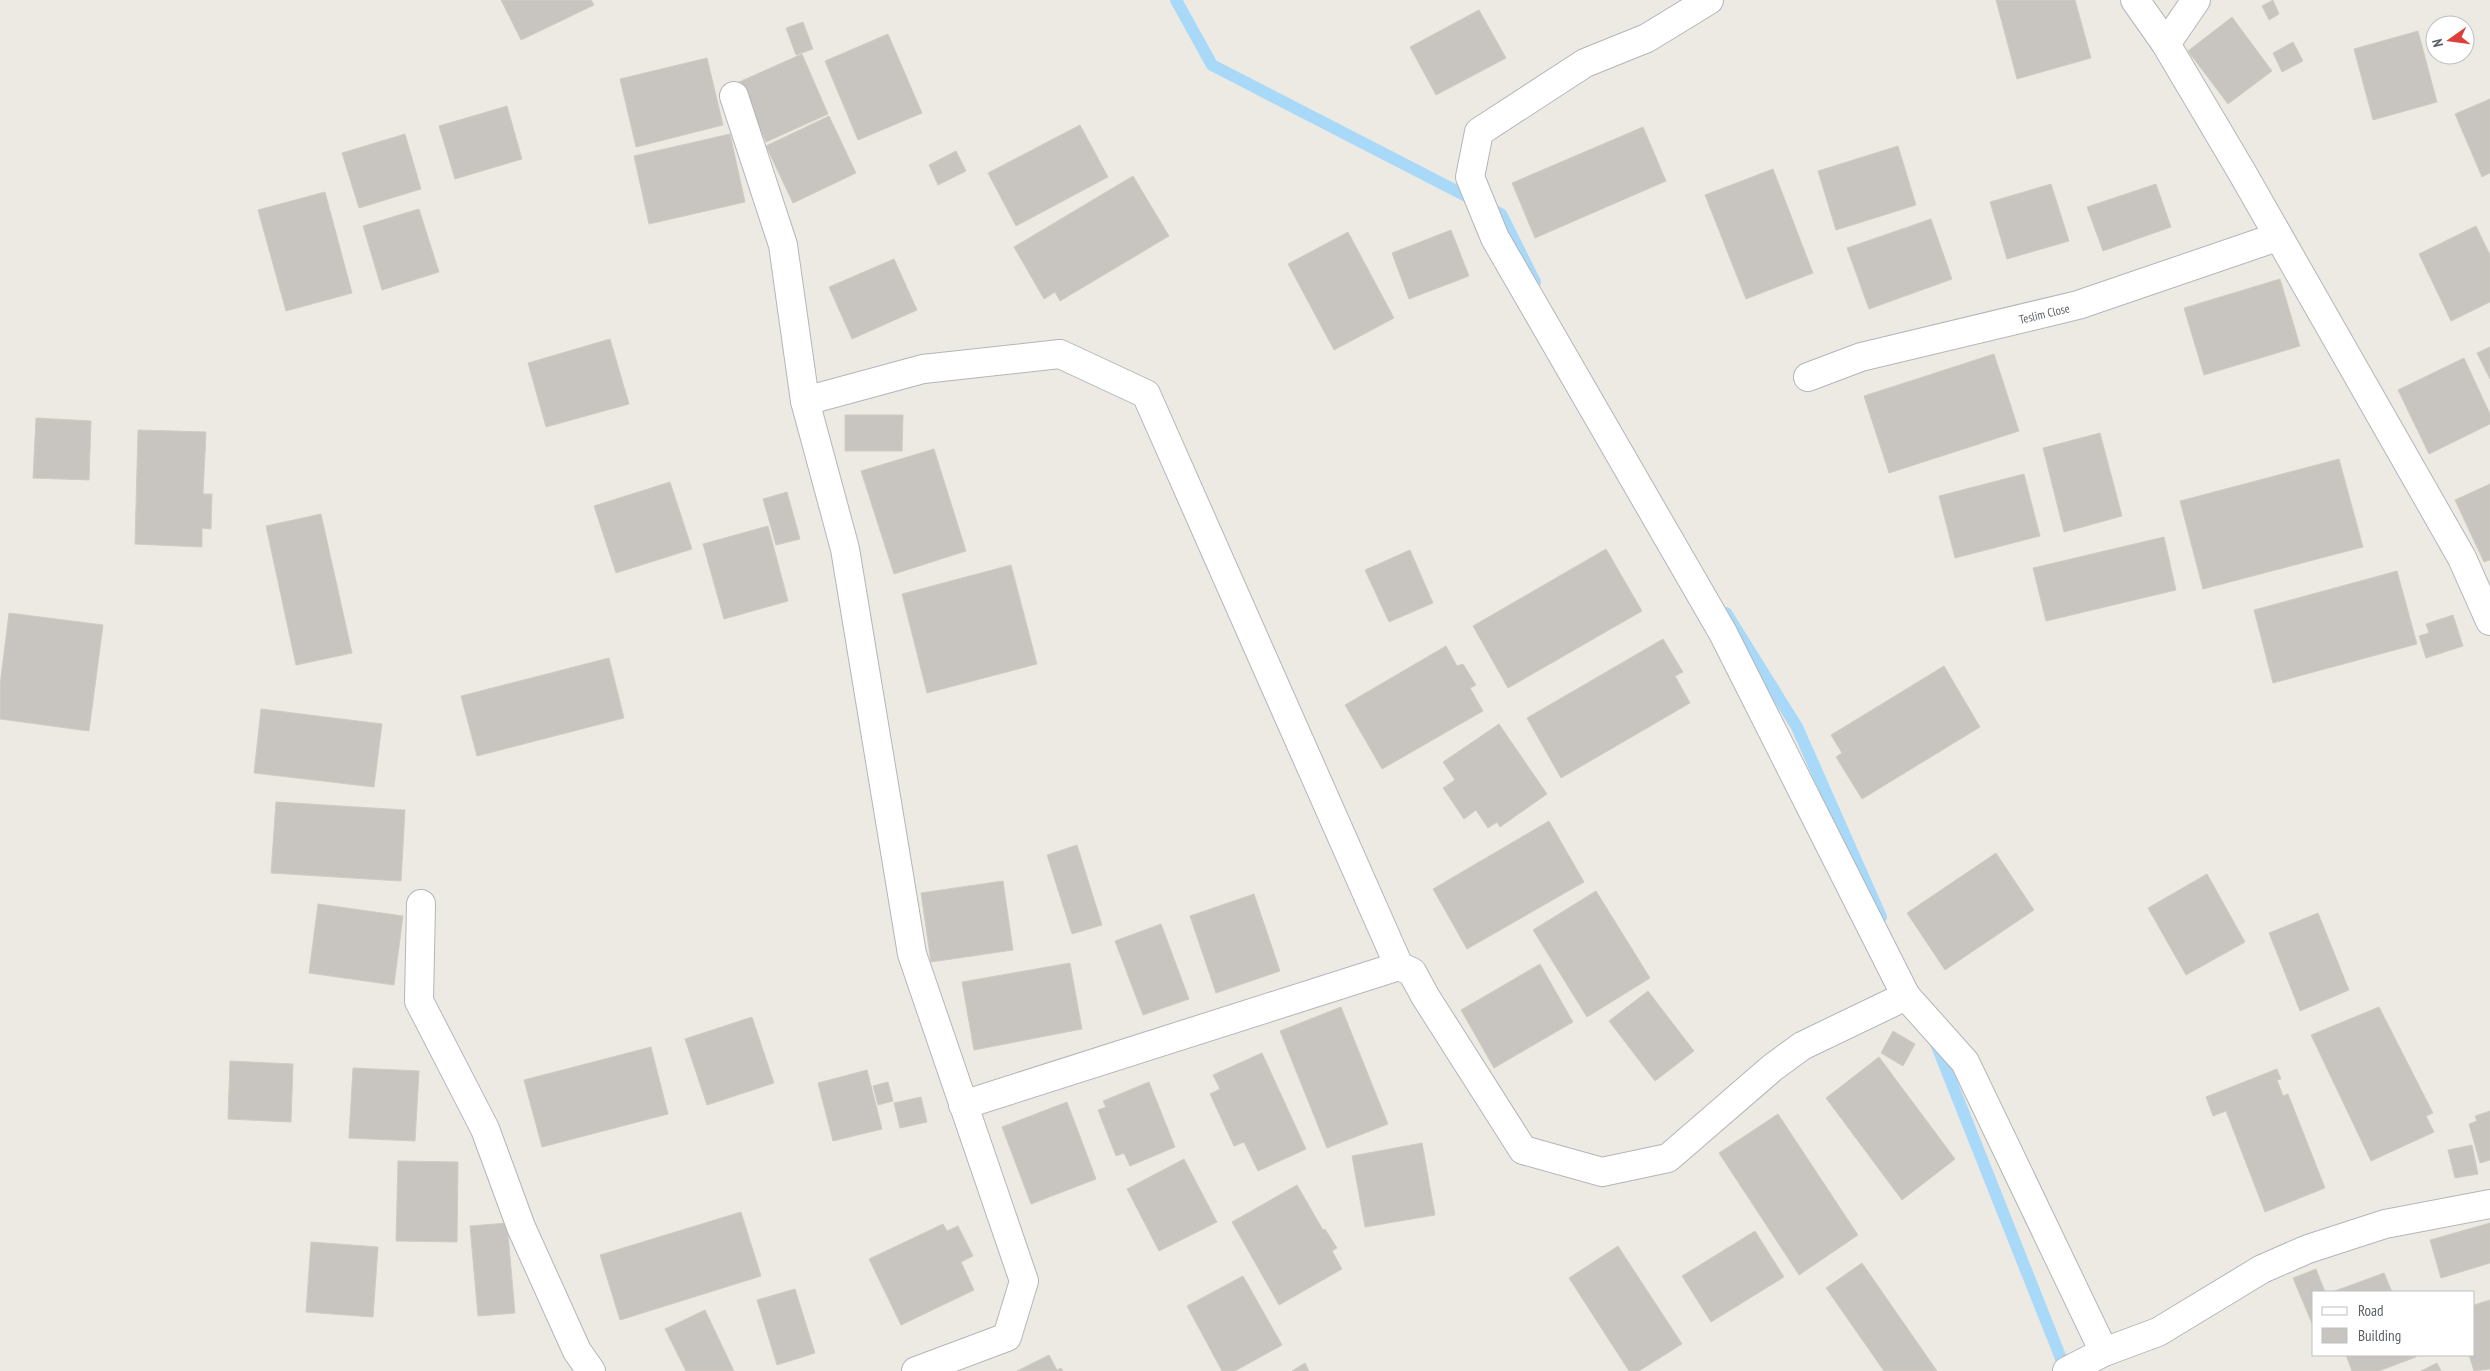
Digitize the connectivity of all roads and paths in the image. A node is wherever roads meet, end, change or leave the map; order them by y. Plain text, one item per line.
1 (1709, 0) edge
2 (2135, 0) edge
3 (2196, 0) edge
4 (2166, 44) junction
5 (734, 96) dead end
6 (2277, 237) junction
7 (1808, 377) dead end
8 (805, 401) junction
9 (2490, 621) edge
10 (420, 904) dead end
11 (1399, 966) junction
12 (1906, 996) junction
13 (963, 1105) junction
14 (2490, 1204) edge
15 (2104, 1352) junction
16 (591, 1371) edge
17 (916, 1371) edge
18 (2067, 1371) edge

1 - 12 street
2 - 4 street
3 - 4 street
4 - 6 street
5 - 8 street
6 - 7 street, Teslim Close
6 - 9 street
8 - 11 street
8 - 13 street
10 - 16 street
11 - 12 street
11 - 13 street
12 - 15 street
13 - 17 street
14 - 15 street
15 - 18 street

